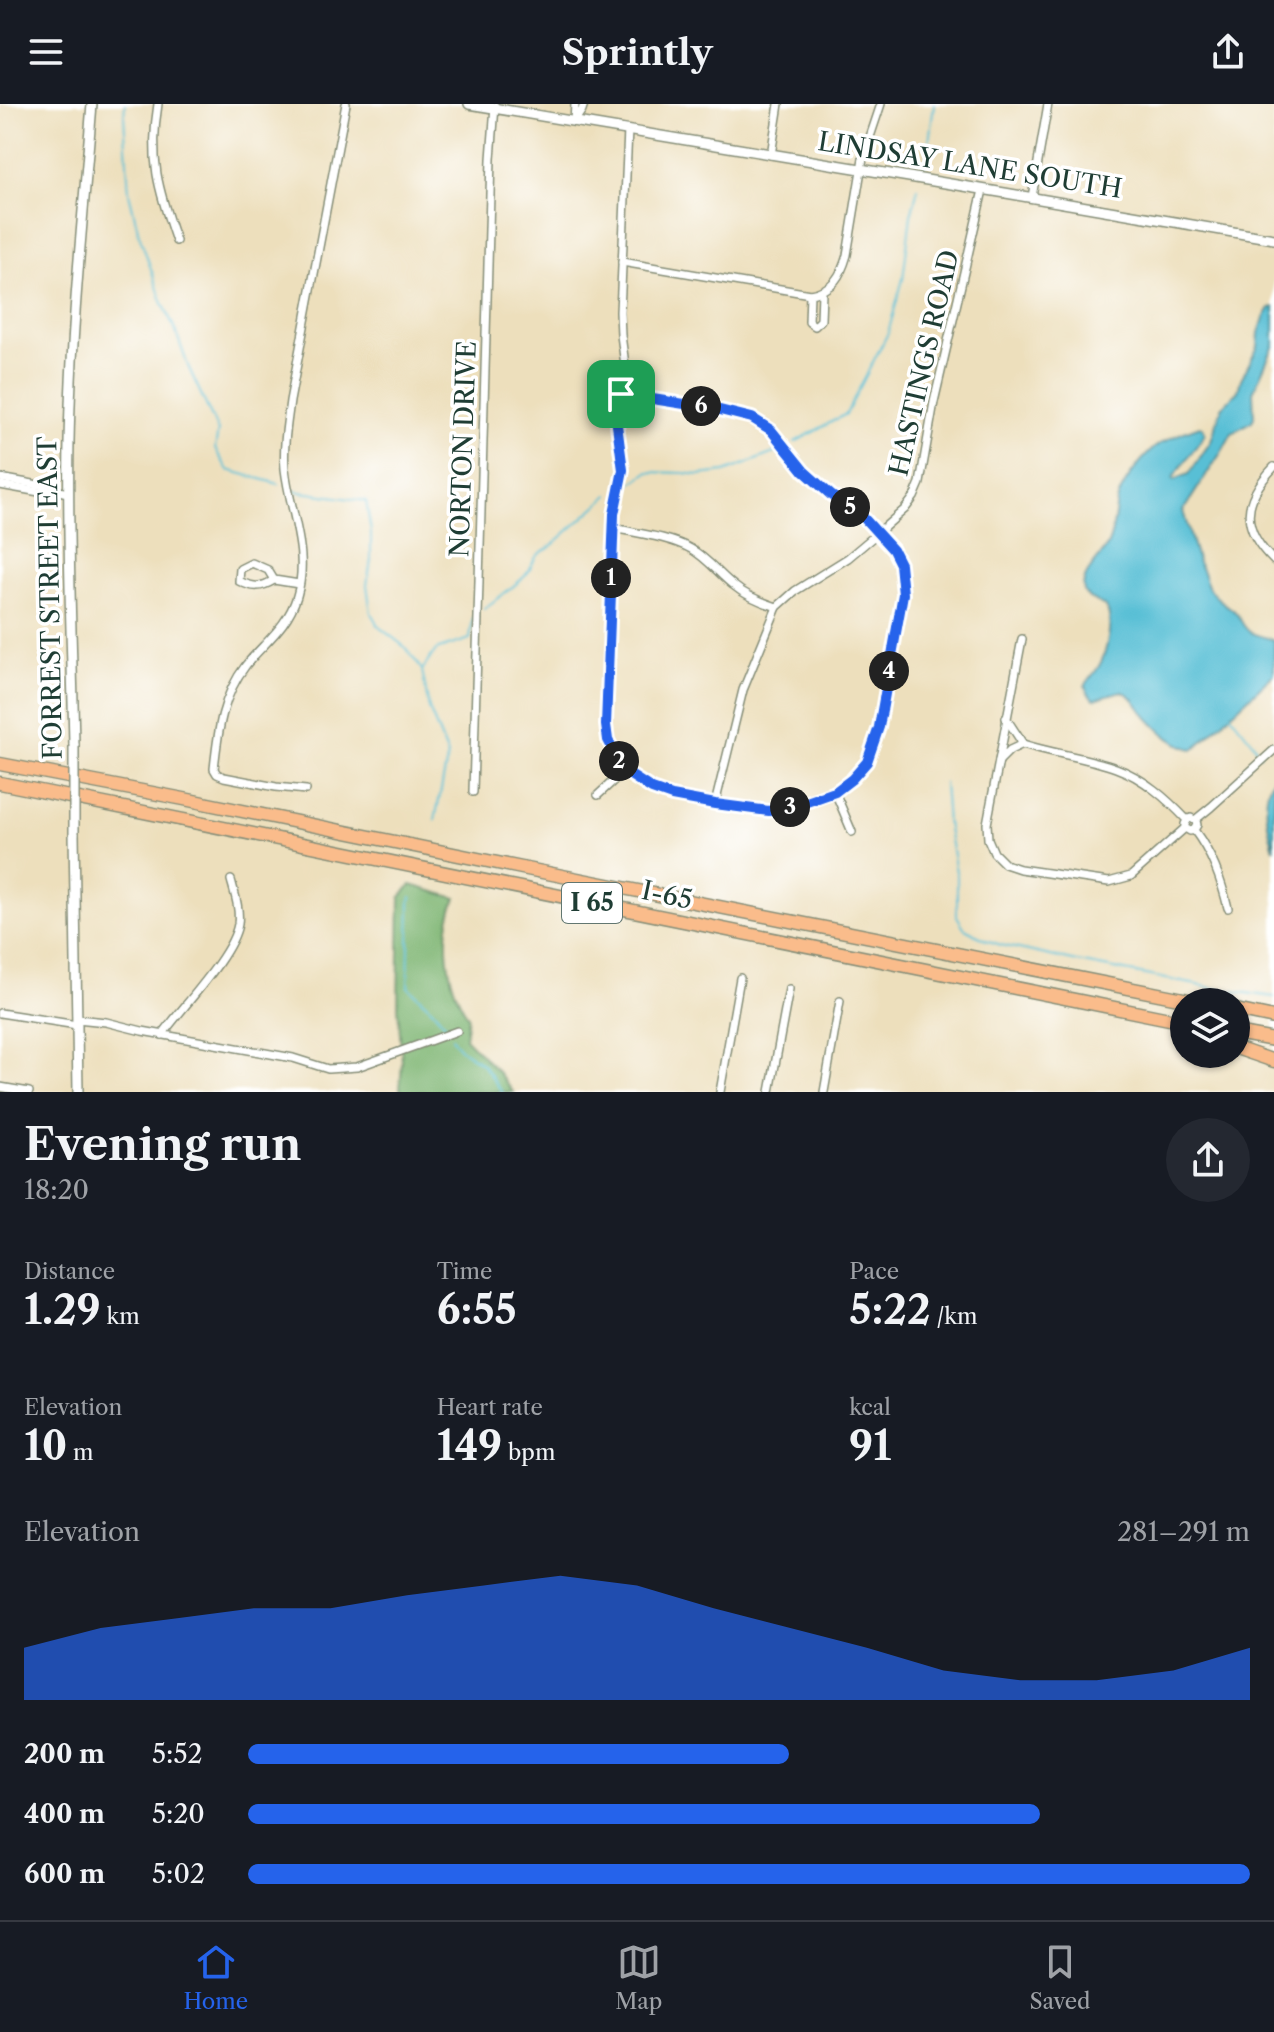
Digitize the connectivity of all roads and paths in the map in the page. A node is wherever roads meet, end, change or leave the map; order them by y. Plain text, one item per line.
1 (92, 104) edge
2 (158, 104) edge
3 (346, 104) edge
4 (469, 104) edge
5 (575, 104) edge
6 (584, 104) edge
7 (779, 104) edge
8 (881, 104) edge
9 (1048, 104) edge
10 (495, 106) edge
11 (574, 122) junction
12 (628, 130) junction
13 (771, 155) junction
14 (861, 170) junction
15 (983, 190) junction
16 (1032, 197) junction
17 (1274, 239) edge
18 (176, 241) dead end
19 (622, 262) junction
20 (822, 292) junction
21 (810, 294) junction
22 (621, 394) junction
23 (1274, 467) edge
24 (0, 478) edge
25 (0, 485) edge
26 (54, 490) junction
27 (68, 493) junction
28 (613, 528) junction
29 (879, 532) junction
30 (1274, 561) edge
31 (274, 580) junction
32 (299, 584) junction
33 (777, 607) junction
34 (1022, 639) dead end
35 (1006, 718) junction
36 (1023, 744) junction
37 (1274, 750) edge
38 (998, 762) junction
39 (0, 764) edge
40 (624, 771) junction
41 (0, 783) edge
42 (306, 790) dead end
43 (473, 792) dead end
44 (835, 792) junction
45 (598, 795) dead end
46 (715, 804) junction
47 (1190, 824) junction
48 (852, 832) dead end
49 (231, 880) dead end
50 (1228, 908) dead end
51 (740, 978) dead end
52 (789, 989) dead end
53 (1170, 996) edge
54 (840, 1001) dead end
55 (1250, 1008) edge
56 (1274, 1008) edge
57 (1122, 1010) junction
58 (1250, 1012) edge
59 (0, 1013) edge
60 (1274, 1018) edge
61 (1170, 1019) edge
62 (77, 1022) junction
63 (1170, 1026) edge
64 (457, 1031) dead end
65 (162, 1035) junction
66 (1250, 1036) edge
67 (1274, 1040) edge
68 (1250, 1053) edge
69 (1274, 1061) edge
70 (0, 1087) edge
71 (29, 1092) edge
72 (78, 1092) edge
73 (720, 1092) edge
74 (770, 1092) edge
75 (824, 1092) edge

1 - 27 street, FORREST STREET EAST
2 - 18 street
3 - 32 street
4 - 10 street, LINDSAY LANE SOUTH
5 - 11 street
6 - 11 street
7 - 13 street
8 - 14 street
9 - 16 street
10 - 11 street, LINDSAY LANE SOUTH
10 - 43 street, NORTON DRIVE
11 - 12 street, LINDSAY LANE SOUTH
12 - 13 street, LINDSAY LANE SOUTH
12 - 19 street
13 - 14 street, LINDSAY LANE SOUTH
14 - 15 street, LINDSAY LANE SOUTH
14 - 20 street
15 - 16 street, LINDSAY LANE SOUTH
15 - 29 street, HASTINGS ROAD
16 - 17 street, LINDSAY LANE SOUTH
19 - 21 street
19 - 22 street
20 - 21 street
20 - 21 street
22 - 28 street
22 - 29 street
23 - 30 street
24 - 26 street
25 - 26 street
26 - 27 street
27 - 62 street, FORREST STREET EAST, bridge
28 - 33 street
28 - 40 street
29 - 33 street, HASTINGS ROAD
29 - 44 street
31 - 31 street
31 - 32 street
32 - 42 street
33 - 46 street, HASTINGS ROAD
34 - 35 street
35 - 36 street
35 - 38 street
36 - 38 street
36 - 47 street
37 - 47 street
38 - 47 street
39 - 53 highway, I 65
40 - 45 street
40 - 46 street
41 - 57 highway, I-65 / I 65
44 - 46 street
44 - 48 street
47 - 50 street
49 - 65 street
51 - 73 street
52 - 74 street
54 - 75 street
55 - 56 highway
57 - 61 highway, I-65 / I 65
57 - 63 highway
58 - 60 highway
59 - 62 street
62 - 65 street
62 - 72 street, FORREST STREET EAST
64 - 65 street
66 - 67 highway
68 - 69 highway
70 - 71 street

